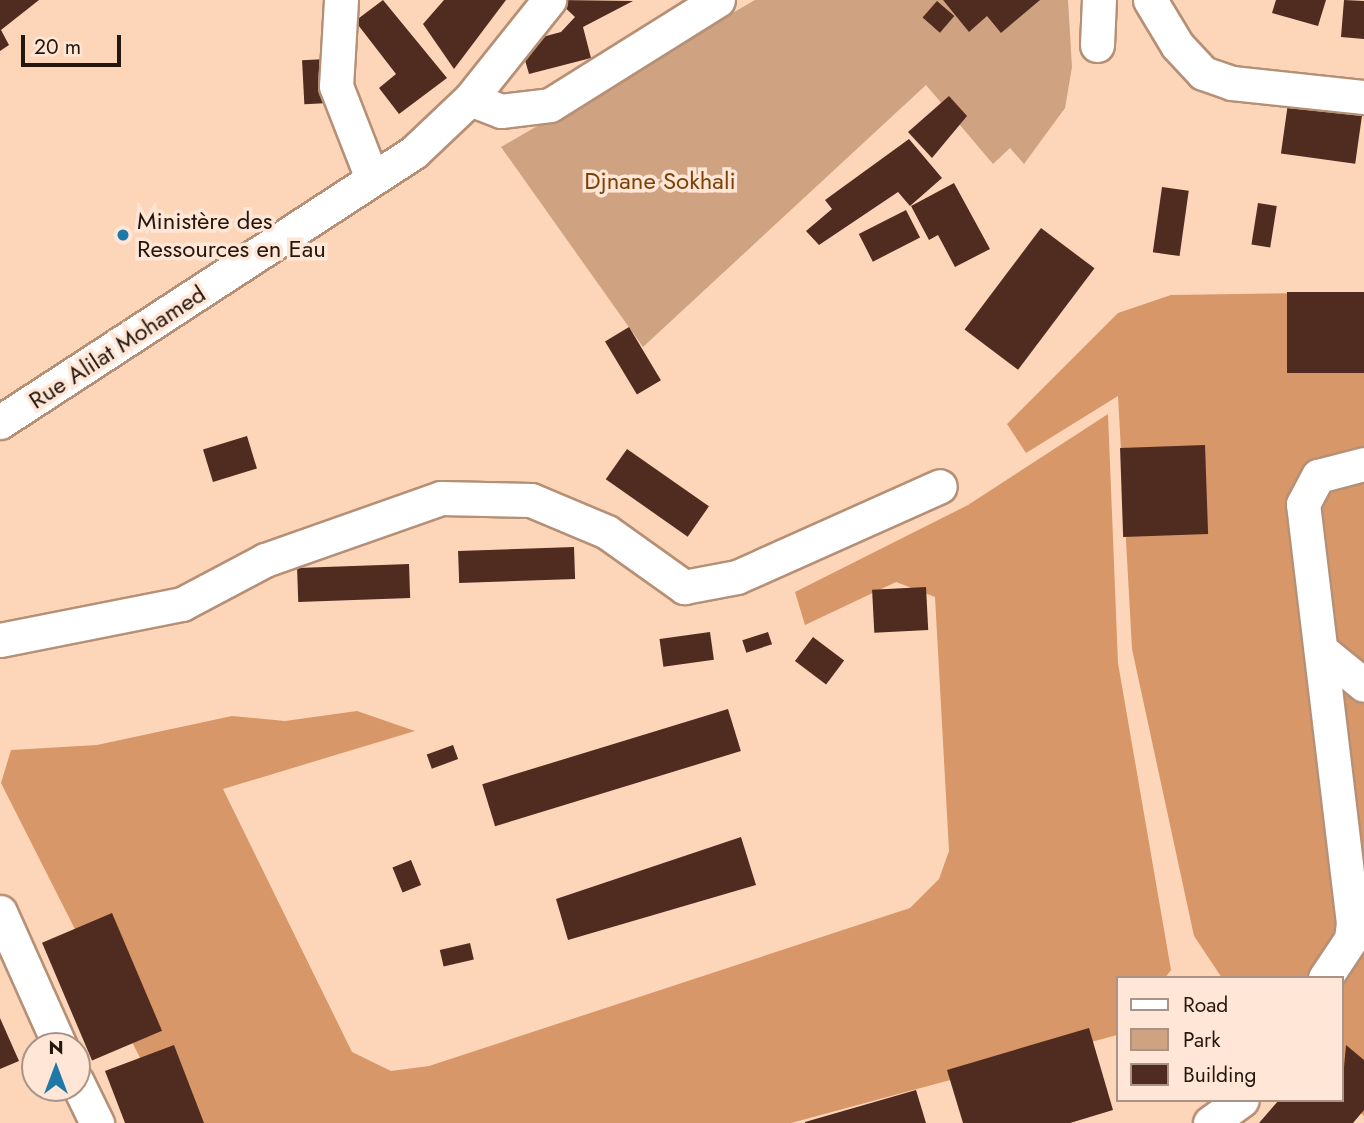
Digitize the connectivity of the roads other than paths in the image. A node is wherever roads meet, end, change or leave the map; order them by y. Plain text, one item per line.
1 (341, 0) edge
2 (549, 0) edge
3 (718, 0) edge
4 (1099, 0) edge
5 (1150, 0) edge
6 (1097, 45) dead end
7 (1364, 97) edge
8 (471, 100) junction
9 (371, 176) junction
10 (0, 422) edge
11 (1364, 464) edge
12 (940, 486) dead end
13 (0, 640) edge
14 (1321, 649) junction
15 (1364, 685) edge
16 (0, 912) edge
17 (1326, 976) edge
18 (54, 1032) edge
19 (87, 1102) edge
20 (1239, 1102) edge
21 (97, 1123) edge
22 (1210, 1123) edge

1 - 9 street
2 - 8 street, Rue Alilat Mohamed
3 - 8 street
4 - 6 street
5 - 7 street
8 - 9 street, Rue Alilat Mohamed
9 - 10 street, Rue Alilat Mohamed
11 - 14 street
12 - 13 street
14 - 15 street
14 - 17 street
16 - 18 street
19 - 21 street
20 - 22 street

